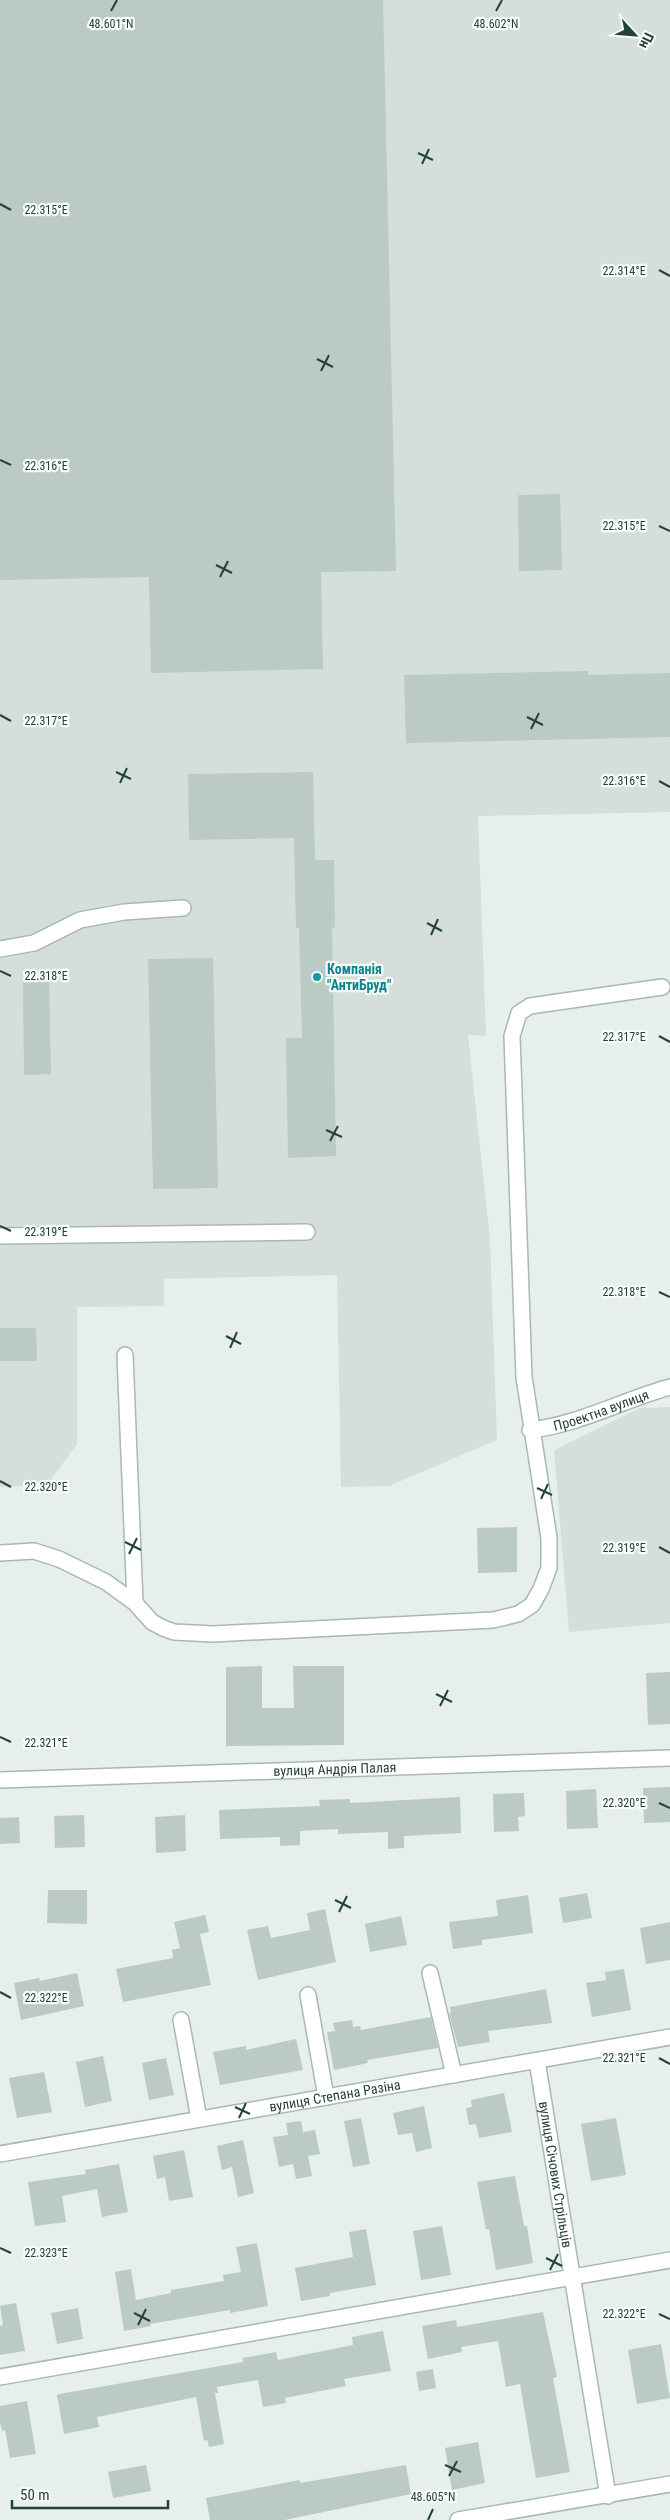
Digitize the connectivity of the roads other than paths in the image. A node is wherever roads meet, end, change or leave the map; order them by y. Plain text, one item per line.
1 (183, 908) dead end
2 (0, 949) edge
3 (662, 987) dead end
4 (307, 1232) dead end
5 (0, 1236) edge
6 (125, 1355) dead end
7 (670, 1388) edge
8 (530, 1430) junction
9 (0, 1553) edge
10 (135, 1603) junction
11 (670, 1758) edge
12 (0, 1780) edge
13 (430, 1973) dead end
14 (308, 1995) dead end
15 (181, 2020) dead end
16 (670, 2037) edge
17 (536, 2060) junction
18 (454, 2075) junction
19 (326, 2097) junction
20 (199, 2120) junction
21 (0, 2154) edge
22 (670, 2260) edge
23 (574, 2278) junction
24 (0, 2377) edge
25 (670, 2484) edge
26 (608, 2496) junction
27 (458, 2520) edge

1 - 2 street
3 - 8 street
4 - 5 street
6 - 10 street
7 - 8 street, Проектна вулиця
8 - 10 street
9 - 10 street
11 - 12 street, вулиця Андрія Палая
13 - 18 street
14 - 19 street
15 - 20 street
16 - 17 street, вулиця Степана Разіна
17 - 18 street, вулиця Степана Разіна
17 - 23 street, вулиця Січових Стрільців
18 - 19 street, вулиця Степана Разіна
19 - 20 street, вулиця Степана Разіна
20 - 21 street, вулиця Степана Разіна
22 - 23 street
23 - 24 street
23 - 26 street, вулиця Січових Стрільців
25 - 26 street
26 - 27 street

